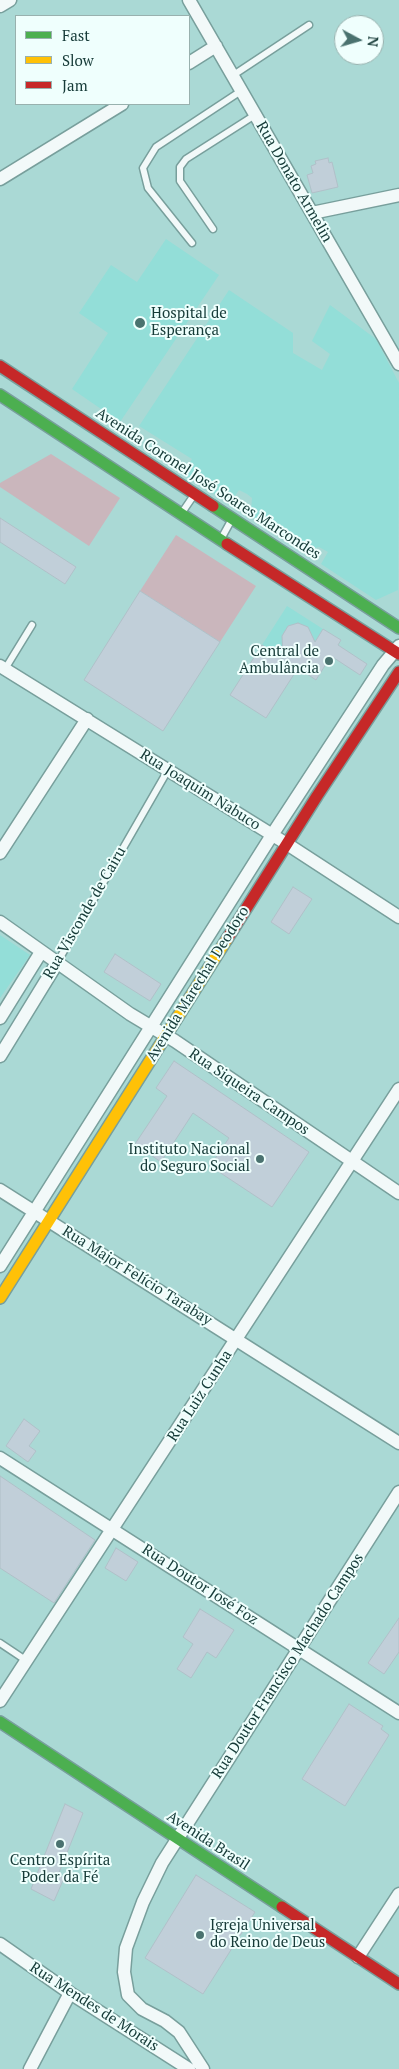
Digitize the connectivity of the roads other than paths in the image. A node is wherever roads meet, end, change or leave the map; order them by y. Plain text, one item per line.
1 (10, 0) edge
2 (189, 0) edge
3 (0, 6) edge
4 (309, 25) dead end
5 (216, 46) junction
6 (190, 62) edge
7 (232, 76) junction
8 (241, 91) junction
9 (120, 105) edge
10 (255, 115) junction
11 (0, 178) edge
12 (399, 195) edge
13 (312, 213) junction
14 (213, 228) dead end
15 (192, 243) dead end
16 (399, 364) edge
17 (0, 366) edge
18 (0, 395) edge
19 (194, 494) junction
20 (181, 514) junction
21 (232, 519) junction
22 (220, 540) junction
23 (32, 625) dead end
24 (399, 628) edge
25 (397, 650) edge
26 (2, 667) edge
27 (399, 672) edge
28 (87, 719) junction
29 (168, 770) junction
30 (272, 835) junction
31 (287, 844) junction
32 (0, 853) edge
33 (399, 916) edge
34 (0, 922) edge
35 (42, 952) junction
36 (57, 963) junction
37 (0, 1018) edge
38 (151, 1027) junction
39 (166, 1036) junction
40 (0, 1056) edge
41 (399, 1089) edge
42 (352, 1162) junction
43 (0, 1190) edge
44 (399, 1193) edge
45 (35, 1211) junction
46 (49, 1221) junction
47 (0, 1266) edge
48 (0, 1298) edge
49 (237, 1339) junction
50 (399, 1443) edge
51 (0, 1458) edge
52 (399, 1492) edge
53 (113, 1530) junction
54 (0, 1643) edge
55 (300, 1649) junction
56 (27, 1661) junction
57 (0, 1701) edge
58 (399, 1713) edge
59 (0, 1722) edge
60 (177, 1839) junction
61 (399, 1894) edge
62 (0, 1944) edge
63 (358, 1957) junction
64 (399, 1984) edge
65 (70, 1994) junction
66 (30, 2069) edge
67 (189, 2069) edge
68 (203, 2069) edge

1 - 3 street
2 - 5 street, Rua Donato Armelin
4 - 7 lane
5 - 6 street
5 - 7 street, Rua Donato Armelin
7 - 8 street, Rua Donato Armelin
8 - 10 street, Rua Donato Armelin
8 - 15 lane
9 - 11 street
10 - 13 street, Rua Donato Armelin
10 - 14 lane
12 - 13 street
13 - 16 street, Rua Donato Armelin
17 - 19 main road, Avenida Coronel José Soares Marcondes
18 - 20 main road
19 - 20 lane
19 - 21 main road, Avenida Coronel José Soares Marcondes
20 - 22 main road
21 - 22 lane
21 - 24 main road, Avenida Coronel José Soares Marcondes
22 - 25 main road
23 - 26 lane
25 - 30 street, Avenida Marechal Deodoro
26 - 28 street, Rua Joaquim Nabuco
27 - 31 main road, Avenida Marechal Deodoro
28 - 29 street, Rua Joaquim Nabuco
28 - 32 street
29 - 30 street, Rua Joaquim Nabuco
29 - 36 lane, Rua Visconde de Cairu
30 - 31 street, Rua Joaquim Nabuco
30 - 38 street, Avenida Marechal Deodoro
31 - 33 street, Rua Joaquim Nabuco
31 - 39 main road, Avenida Marechal Deodoro
34 - 35 street, Rua Siqueira Campos
35 - 36 street, Rua Siqueira Campos
35 - 37 street, Rua Visconde de Cairu
36 - 38 street, Rua Siqueira Campos
36 - 40 street, Rua Visconde de Cairu
38 - 39 street, Rua Siqueira Campos
38 - 45 street, Avenida Marechal Deodoro
39 - 42 street, Rua Siqueira Campos
39 - 46 main road, Avenida Marechal Deodoro
41 - 42 street, Rua Luiz Cunha
42 - 44 street, Rua Siqueira Campos
42 - 49 street, Rua Luiz Cunha
43 - 45 street, Rua Major Felício Tarabay
45 - 46 street, Rua Major Felício Tarabay
45 - 47 street, Avenida Marechal Deodoro
46 - 48 main road, Avenida Marechal Deodoro
46 - 49 street, Rua Major Felício Tarabay
49 - 50 street, Rua Major Felício Tarabay
49 - 53 street, Rua Luiz Cunha
51 - 53 street, Rua Doutor José Foz
52 - 55 street, Rua Doutor Francisco Machado Campos
53 - 55 street, Rua Doutor José Foz
53 - 56 street, Rua Luiz Cunha
54 - 56 lane
55 - 58 street, Rua Doutor José Foz
55 - 60 street, Rua Doutor Francisco Machado Campos
56 - 57 street, Rua Luiz Cunha
59 - 60 main road, Avenida Brasil
60 - 63 main road, Avenida Brasil
60 - 68 street, Rua Doutor Francisco Machado Campos
61 - 63 street
62 - 65 street, Rua Mendes de Morais
63 - 64 main road, Avenida Brasil
65 - 66 street
65 - 67 street, Rua Mendes de Morais

